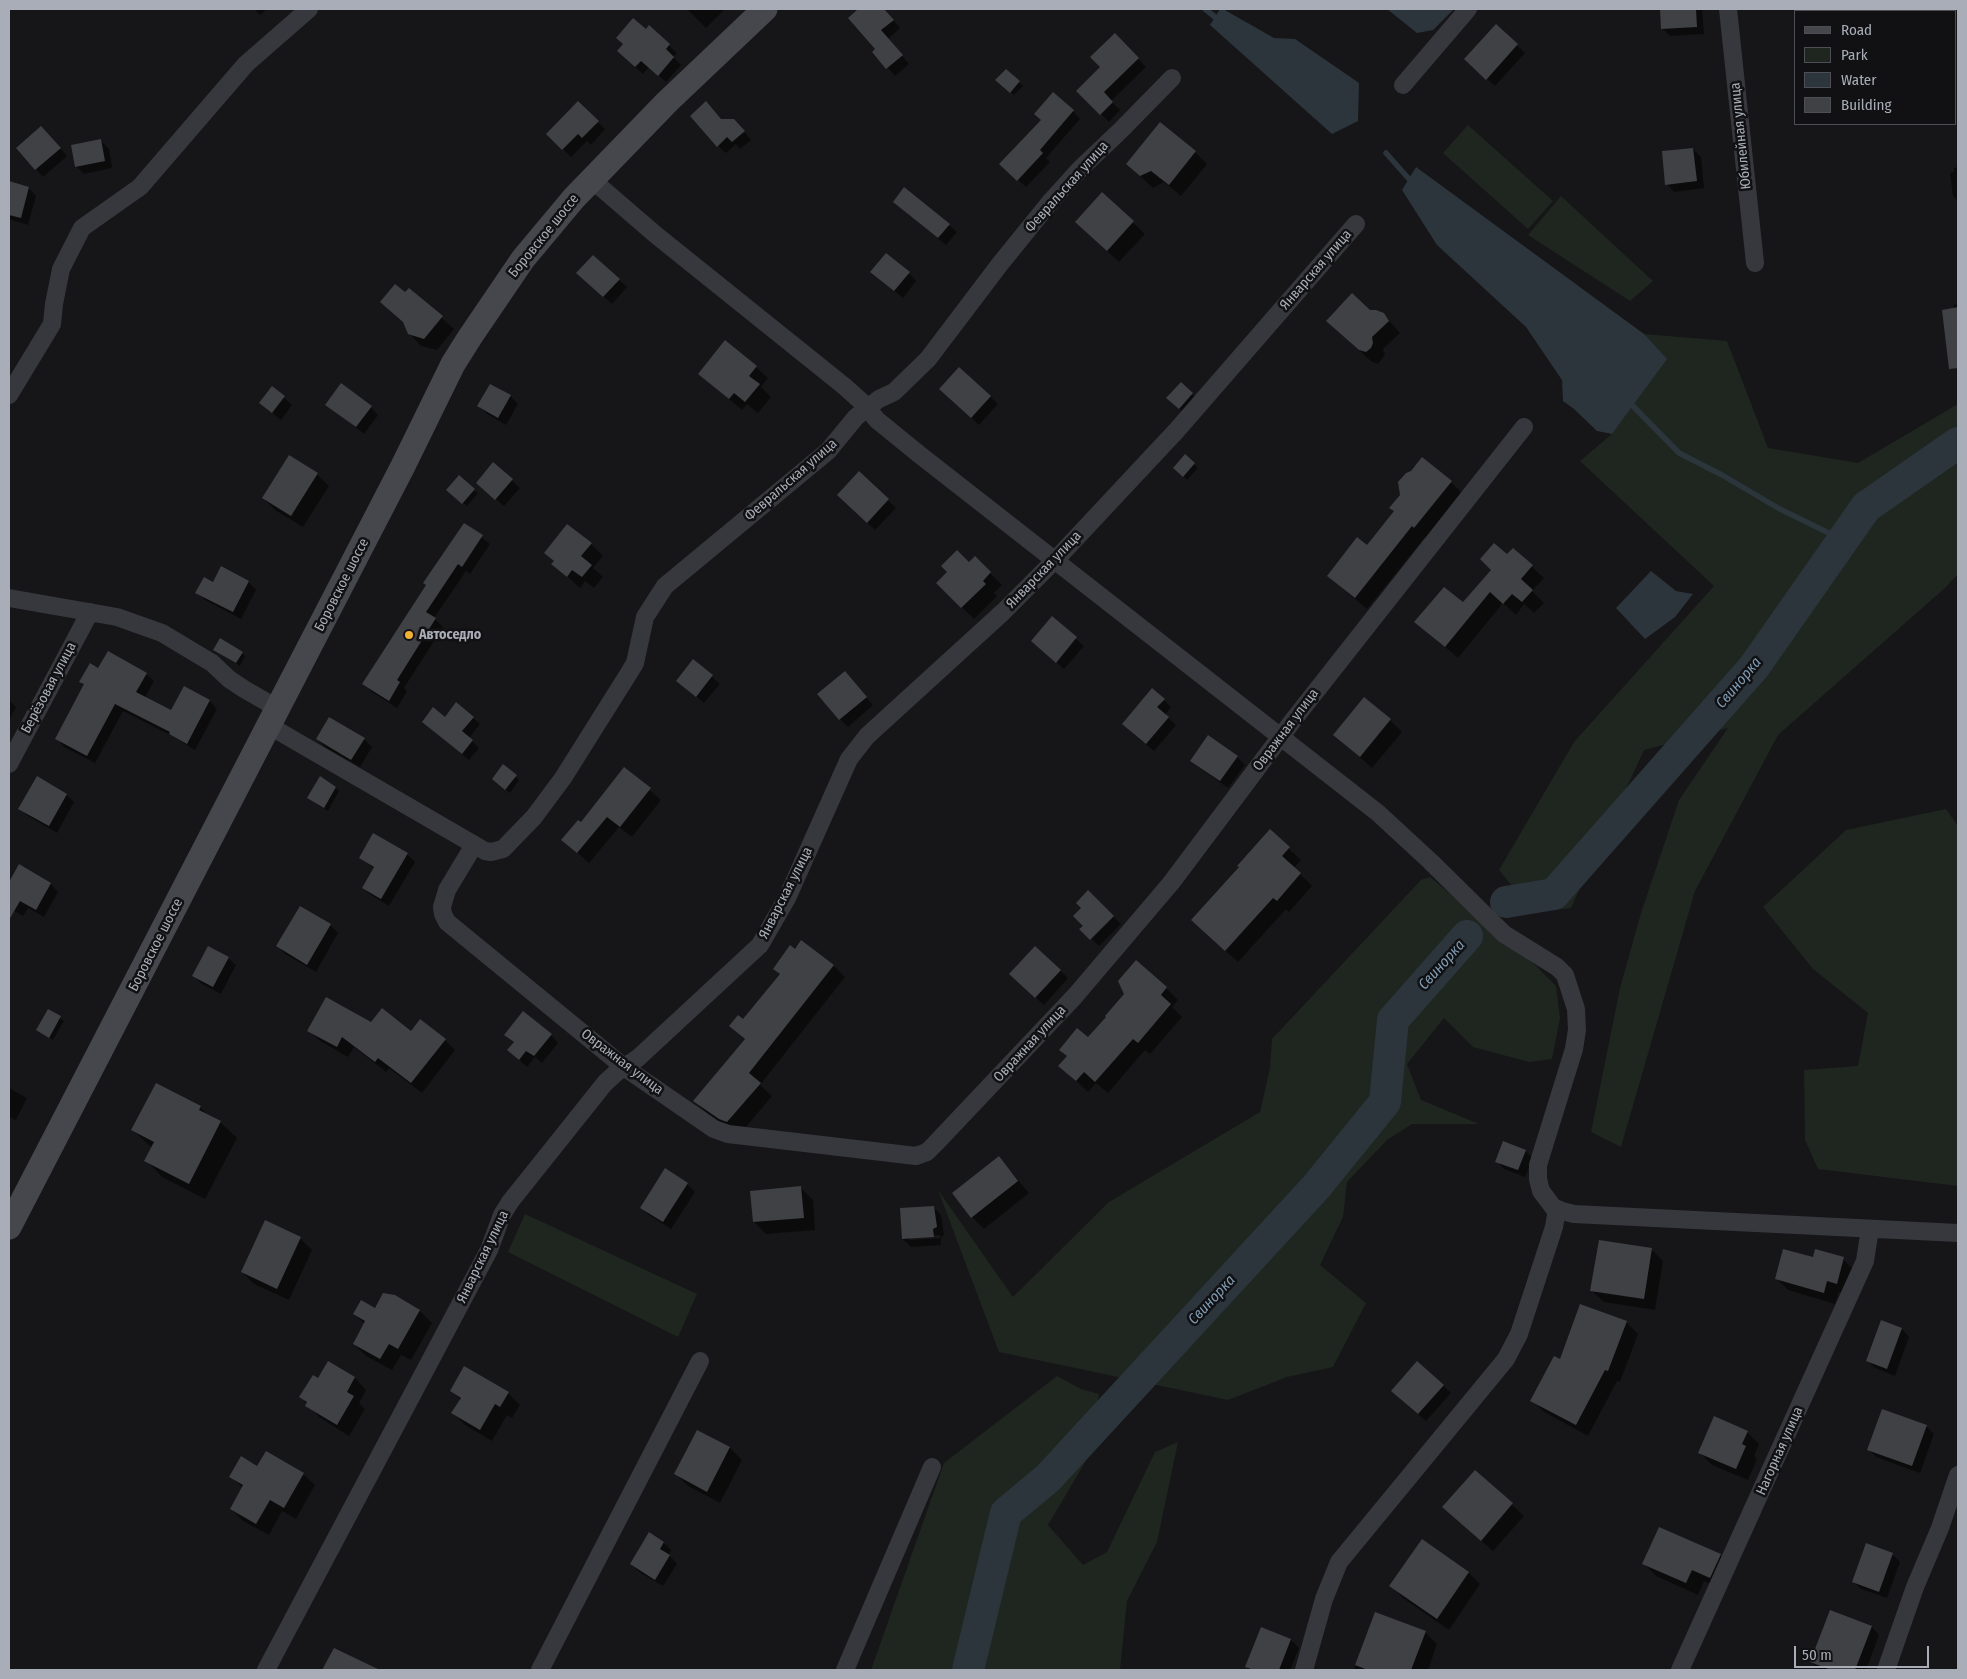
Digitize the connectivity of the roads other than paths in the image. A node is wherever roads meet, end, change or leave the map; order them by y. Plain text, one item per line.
1 (309, 9) edge
2 (765, 9) edge
3 (1468, 9) edge
4 (1728, 9) edge
5 (1172, 78) dead end
6 (1404, 85) dead end
7 (591, 179) junction
8 (1356, 224) dead end
9 (1755, 263) dead end
10 (9, 395) edge
11 (867, 408) junction
12 (1524, 427) dead end
13 (1055, 560) junction
14 (9, 598) edge
15 (90, 612) junction
16 (273, 717) junction
17 (1280, 738) junction
18 (9, 764) edge
19 (479, 848) junction
20 (624, 1067) junction
21 (1557, 1209) junction
22 (9, 1227) edge
23 (1870, 1229) junction
24 (1958, 1234) edge
25 (700, 1361) dead end
26 (932, 1466) dead end
27 (1958, 1475) edge
28 (266, 1670) edge
29 (540, 1670) edge
30 (845, 1670) edge
31 (1304, 1670) edge
32 (1680, 1670) edge
33 (1886, 1670) edge

1 - 10 street
2 - 7 main road, Боровское шоссе
3 - 6 street
4 - 9 street, Юбилейная улица
5 - 11 street, Февральская улица
7 - 11 street
7 - 16 main road, Боровское шоссе
8 - 13 street, Январская улица
11 - 13 street
11 - 19 street, Февральская улица
12 - 17 street, Овражная улица
13 - 17 street
13 - 20 street, Январская улица
14 - 15 street
15 - 16 street
15 - 18 street, Берёзовая улица
16 - 19 street
16 - 22 main road, Боровское шоссе
17 - 20 street, Овражная улица
17 - 21 street
19 - 20 street, Овражная улица
20 - 28 street, Январская улица
21 - 23 street
21 - 31 street
23 - 24 street
23 - 32 street, Нагорная улица
25 - 29 street
26 - 30 street
27 - 33 street

